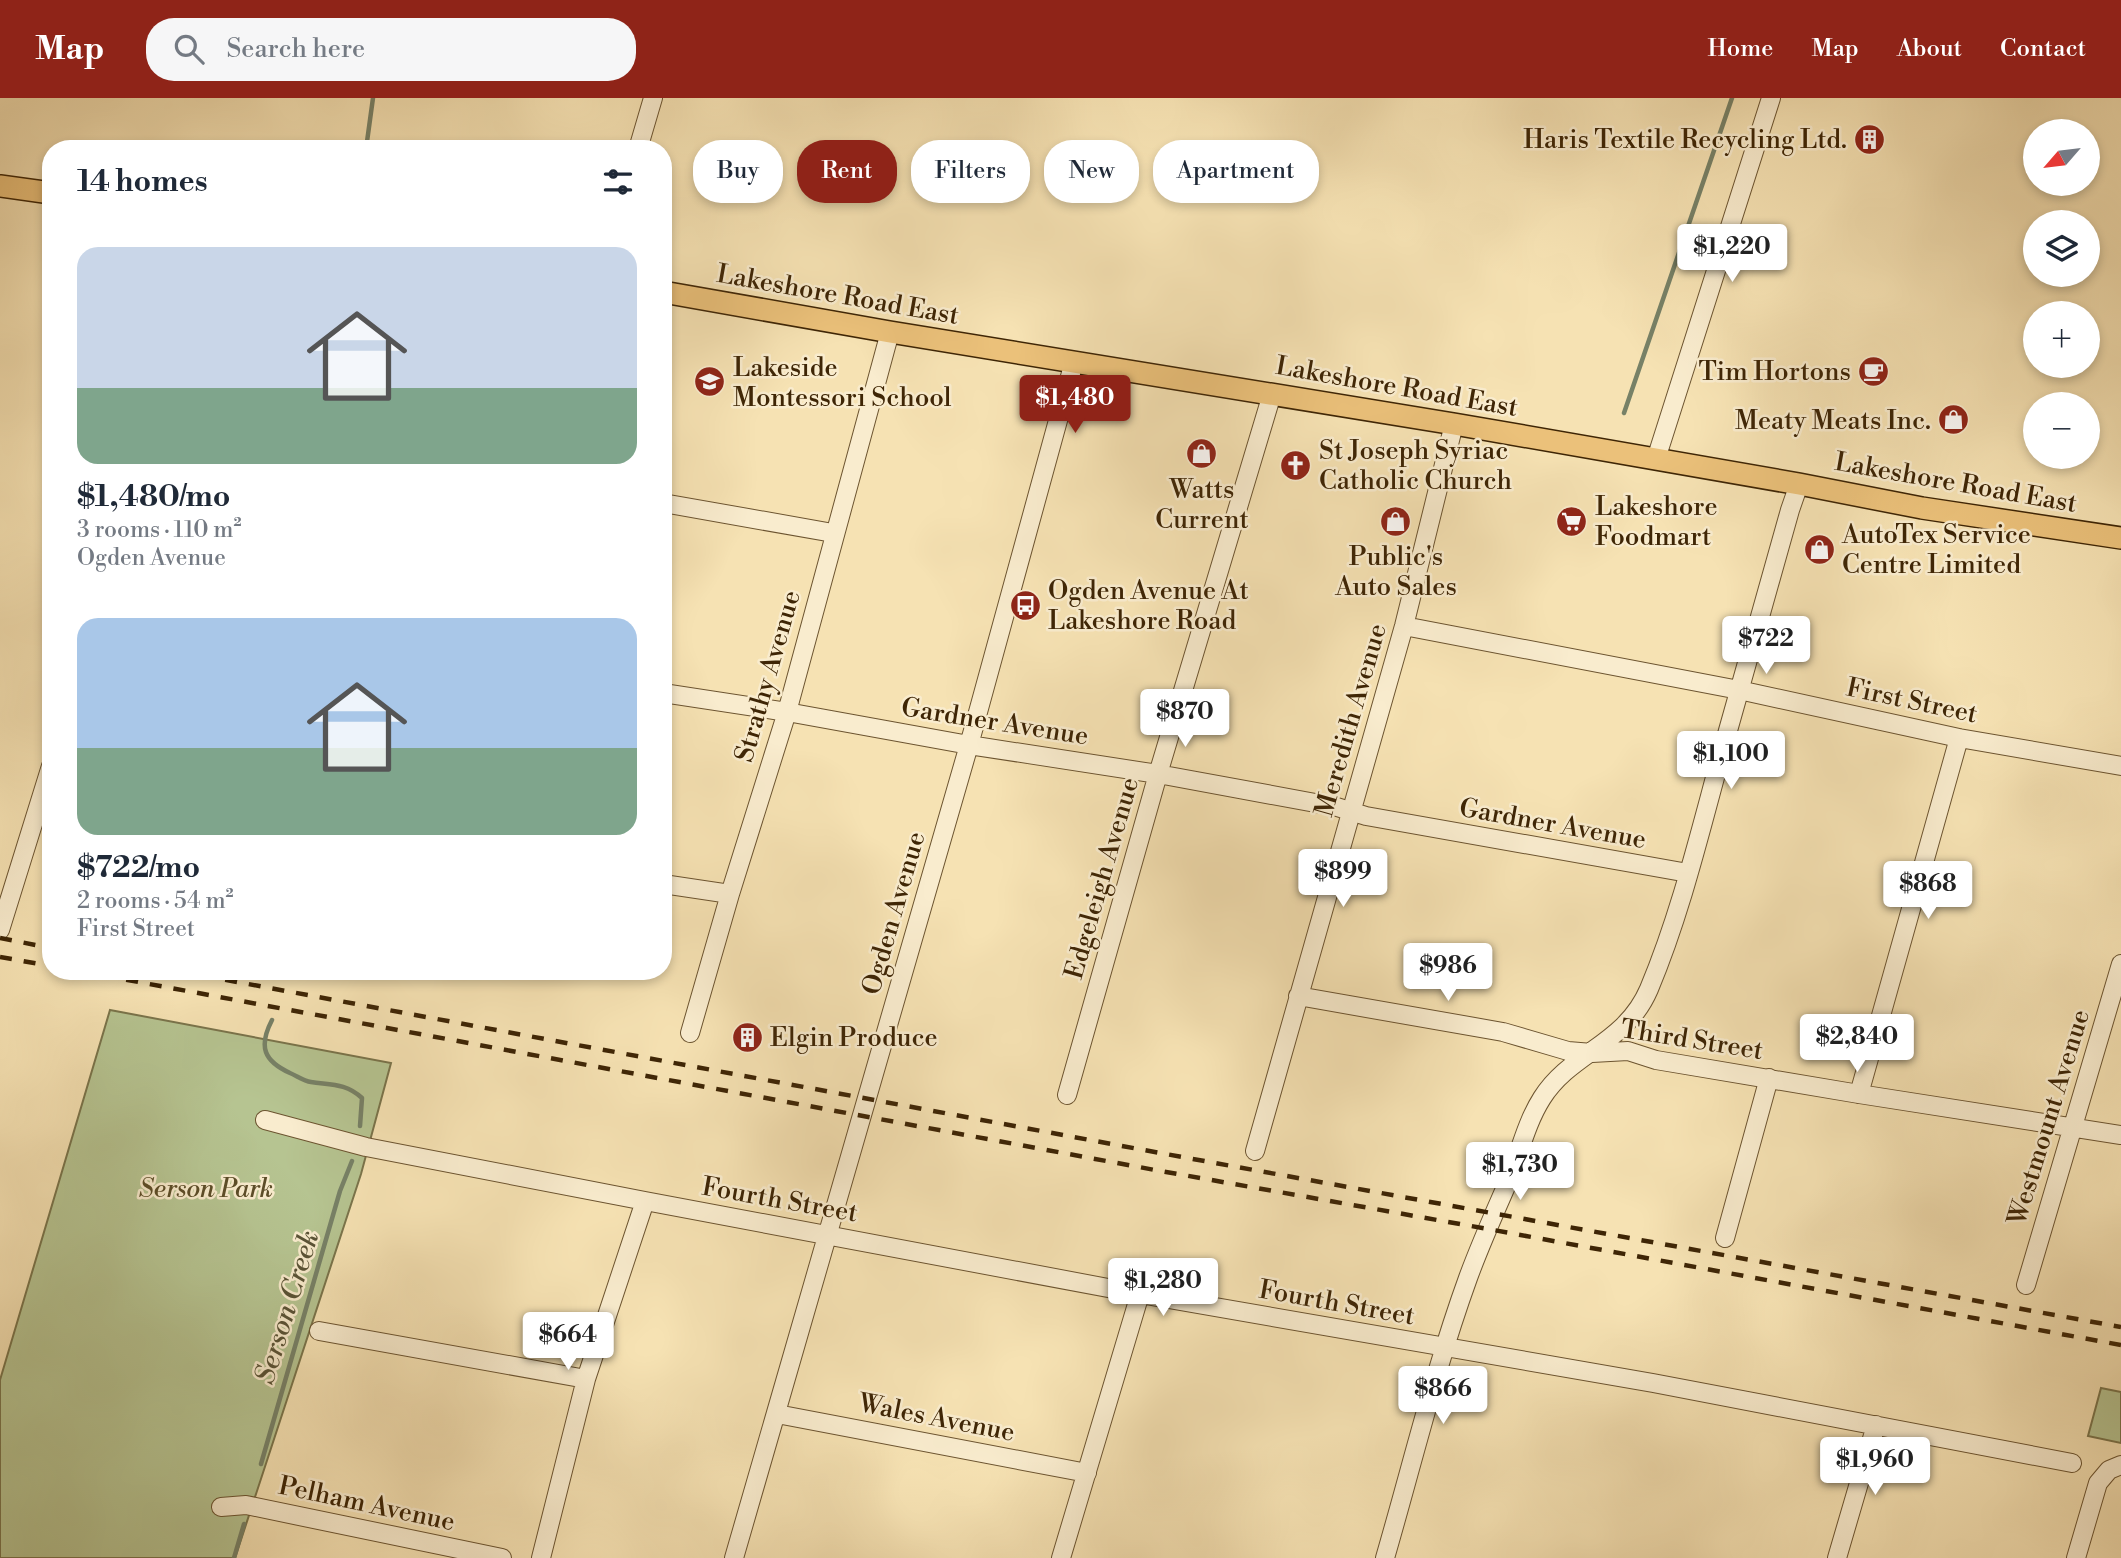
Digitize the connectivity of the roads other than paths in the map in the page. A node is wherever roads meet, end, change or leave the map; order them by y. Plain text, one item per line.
1 (653, 98) edge
2 (1771, 98) edge
3 (641, 140) edge
4 (0, 186) edge
5 (42, 192) edge
6 (672, 294) edge
7 (890, 332) junction
8 (1074, 362) junction
9 (1272, 394) junction
10 (1454, 424) junction
11 (1656, 460) junction
12 (1799, 484) junction
13 (672, 505) edge
14 (834, 533) junction
15 (2121, 538) edge
16 (1404, 625) junction
17 (1739, 690) junction
18 (672, 694) edge
19 (787, 712) junction
20 (1959, 738) junction
21 (969, 745) junction
22 (2121, 766) edge
23 (1158, 774) junction
24 (42, 795) edge
25 (1351, 811) junction
26 (1688, 873) junction
27 (672, 885) edge
28 (730, 894) junction
29 (0, 930) edge
30 (2121, 964) edge
31 (1298, 996) junction
32 (690, 1033) dead end
33 (1592, 1054) junction
34 (1769, 1078) junction
35 (1859, 1094) junction
36 (1067, 1095) dead end
37 (265, 1120) dead end
38 (2074, 1126) junction
39 (2121, 1135) edge
40 (1255, 1151) dead end
41 (645, 1201) junction
42 (829, 1235) junction
43 (1725, 1238) dead end
44 (2026, 1285) dead end
45 (1140, 1294) junction
46 (319, 1331) dead end
47 (1446, 1348) junction
48 (586, 1379) junction
49 (777, 1414) junction
50 (1875, 1425) junction
51 (2073, 1463) dead end
52 (2121, 1465) edge
53 (1087, 1473) junction
54 (221, 1507) dead end
55 (502, 1558) edge
56 (541, 1558) edge
57 (734, 1558) edge
58 (1061, 1558) edge
59 (1385, 1558) edge
60 (1837, 1558) edge
61 (2077, 1558) edge

1 - 3 street
2 - 11 street
4 - 5 main road
6 - 7 main road, Lakeshore Road East
7 - 8 main road, Lakeshore Road East
7 - 14 street, Strathy Avenue
8 - 9 main road, Lakeshore Road East
8 - 21 street, Ogden Avenue
9 - 10 main road, Lakeshore Road East
9 - 23 street, Edgeleigh Avenue
10 - 11 main road, Lakeshore Road East
10 - 16 street, Meredith Avenue
11 - 12 main road, Lakeshore Road East
12 - 15 main road, Lakeshore Road East
12 - 17 street
13 - 14 street
14 - 19 street, Strathy Avenue
16 - 17 street, First Street
16 - 25 street, Meredith Avenue
17 - 20 street, First Street
17 - 26 street
18 - 19 street, Gardner Avenue
19 - 21 street, Gardner Avenue
19 - 28 street, Strathy Avenue
20 - 22 street, First Street
20 - 35 street
21 - 23 street, Gardner Avenue
21 - 42 street, Ogden Avenue
23 - 25 street, Gardner Avenue
23 - 36 street, Edgeleigh Avenue
24 - 29 street
25 - 26 street, Gardner Avenue
25 - 31 street, Meredith Avenue
26 - 33 street
27 - 28 street
28 - 32 street, Strathy Avenue
30 - 38 street, Westmount Avenue
31 - 33 street, Third Street
31 - 40 street, Meredith Avenue
33 - 34 street, Third Street
33 - 47 street
34 - 35 street, Third Street
34 - 43 street
35 - 38 street, Third Street
37 - 41 street, Fourth Street
38 - 39 street, Third Street
38 - 44 street, Westmount Avenue
41 - 42 street, Fourth Street
41 - 48 street
42 - 45 street, Fourth Street
42 - 49 street, Ogden Avenue
45 - 47 street, Fourth Street
45 - 53 street
46 - 48 street
47 - 50 street, Fourth Street
47 - 59 street
48 - 56 street
49 - 53 street, Wales Avenue
49 - 57 street, Ogden Avenue
50 - 51 street, Fourth Street
50 - 60 street
52 - 61 street
53 - 58 street
54 - 55 street, Pelham Avenue

